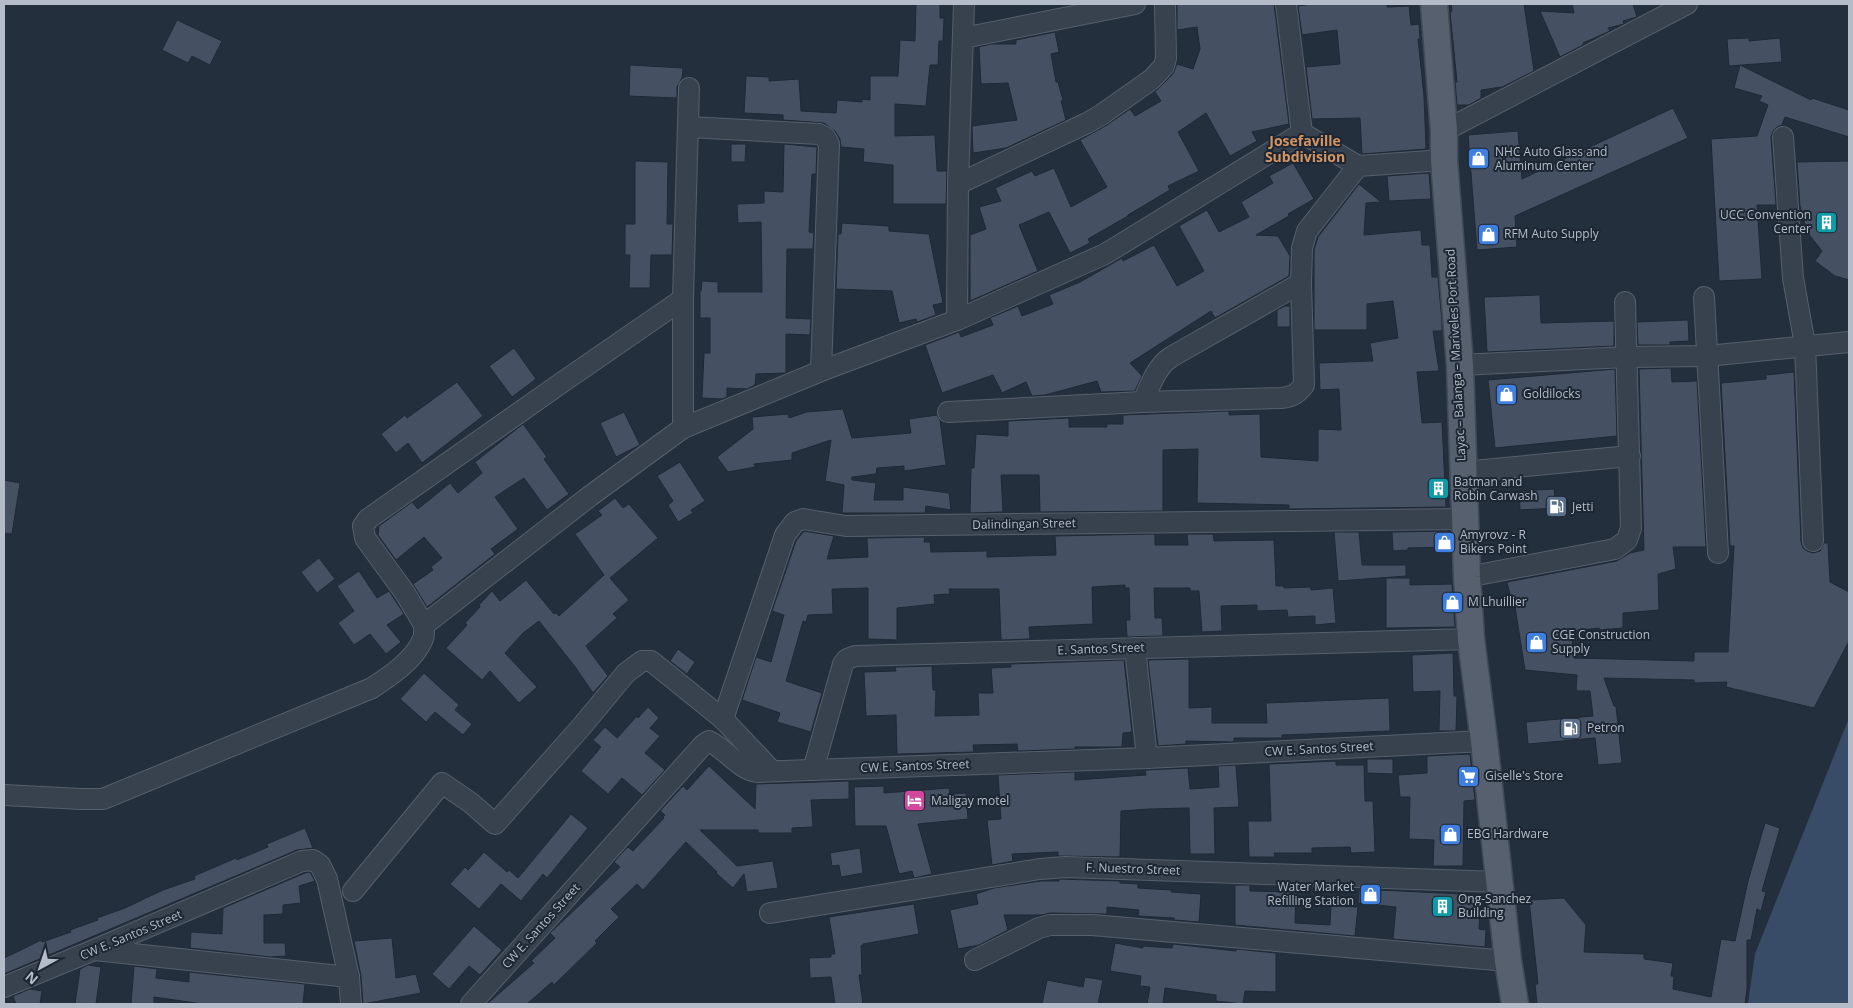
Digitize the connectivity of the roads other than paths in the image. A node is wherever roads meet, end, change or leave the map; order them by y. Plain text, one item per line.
1 (964, 4) edge
2 (1135, 4) edge
3 (1165, 4) edge
4 (1286, 4) edge
5 (1434, 4) edge
6 (1678, 6) edge
7 (963, 38) junction
8 (689, 88) dead end
9 (689, 127) junction
10 (1444, 131) junction
11 (1302, 133) junction
12 (1783, 137) dead end
13 (1444, 160) junction
14 (1358, 166) junction
15 (958, 184) junction
16 (1301, 283) junction
17 (1704, 297) dead end
18 (683, 299) junction
19 (1625, 302) dead end
20 (957, 320) junction
21 (1849, 342) edge
22 (1805, 345) junction
23 (1707, 356) junction
24 (1626, 357) junction
25 (1460, 365) junction
26 (821, 372) junction
27 (1143, 402) junction
28 (948, 412) dead end
29 (684, 428) junction
30 (1630, 456) junction
31 (1463, 472) junction
32 (1464, 518) junction
33 (1813, 541) dead end
34 (1718, 553) dead end
35 (1466, 577) junction
36 (424, 625) junction
37 (1471, 639) junction
38 (1135, 648) junction
39 (723, 719) junction
40 (1484, 741) junction
41 (1147, 758) junction
42 (813, 770) junction
43 (772, 771) junction
44 (4, 795) edge
45 (1499, 882) junction
46 (353, 891) dead end
47 (770, 913) dead end
48 (94, 950) junction
49 (975, 960) dead end
50 (1508, 961) junction
51 (350, 977) junction
52 (4, 987) edge
53 (351, 1004) edge
54 (471, 1004) edge
55 (1514, 1004) edge

1 - 7 street
2 - 7 street
3 - 15 street
4 - 11 street
5 - 10 main road, Layac – Balanga – Mariveles Port Road
6 - 10 street
7 - 15 street
8 - 9 street
9 - 18 street
9 - 26 street
10 - 13 main road, Layac – Balanga – Mariveles Port Road
11 - 14 street
11 - 20 street
12 - 22 street
13 - 14 street
13 - 25 main road, Layac – Balanga – Mariveles Port Road
14 - 16 street
15 - 20 street
16 - 27 street
16 - 27 street
17 - 23 street
18 - 29 street
18 - 36 street
19 - 24 street
20 - 26 street
21 - 22 street
22 - 23 street
22 - 33 street
23 - 24 street
23 - 34 street
24 - 25 street
24 - 30 street
25 - 31 main road, Layac – Balanga – Mariveles Port Road
26 - 29 street
27 - 28 street
29 - 36 street
30 - 31 street
30 - 35 street
31 - 32 main road, Layac – Balanga – Mariveles Port Road
32 - 35 main road, Layac – Balanga – Mariveles Port Road
32 - 39 street, Dalindingan Street
35 - 37 main road, Layac – Balanga – Mariveles Port Road
36 - 44 street
37 - 38 street, E. Santos Street
37 - 40 main road, Layac – Balanga – Mariveles Port Road
38 - 41 street
38 - 42 street, E. Santos Street
39 - 43 street
39 - 46 street
40 - 41 street, CW E. Santos Street
40 - 45 main road, Layac – Balanga – Mariveles Port Road
41 - 42 street, CW E. Santos Street
42 - 43 street, CW E. Santos Street
43 - 54 street, CW E. Santos Street
45 - 47 street, F. Nuestro Street
45 - 50 main road, Layac – Balanga – Mariveles Port Road
48 - 51 street
48 - 51 street, CW E. Santos Street
48 - 52 street, CW E. Santos Street
49 - 50 street
50 - 55 main road, Layac – Balanga – Mariveles Port Road
51 - 53 street

